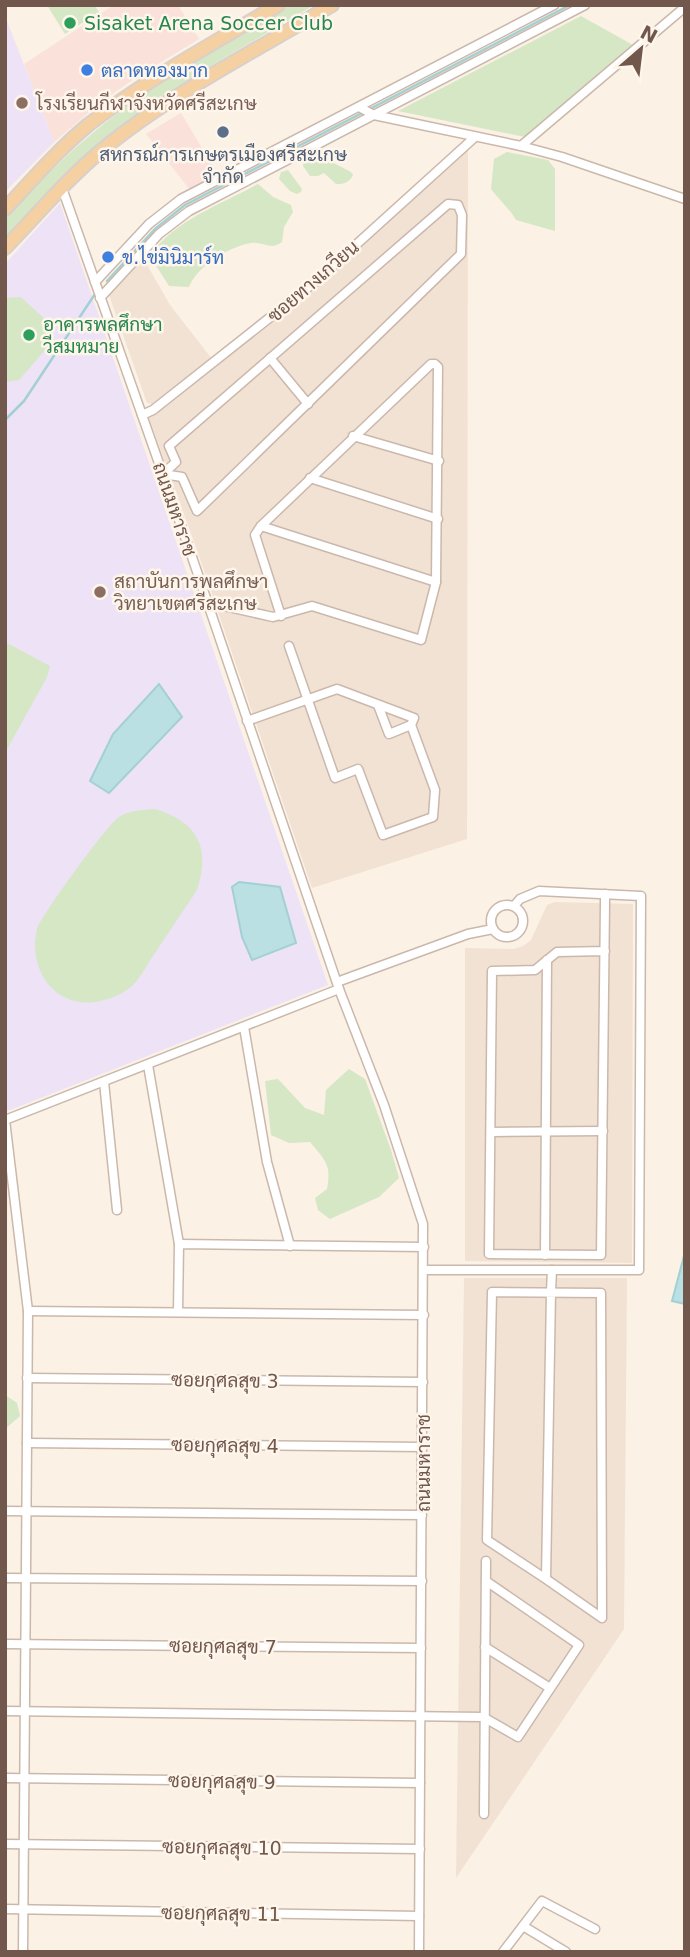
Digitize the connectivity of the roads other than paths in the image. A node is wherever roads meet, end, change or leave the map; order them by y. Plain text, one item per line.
1 (278, 5) edge
2 (332, 5) edge
3 (554, 5) edge
4 (585, 5) edge
5 (685, 7) edge
6 (359, 107) junction
7 (374, 115) junction
8 (475, 137) junction
9 (521, 146) junction
10 (62, 188) junction
11 (685, 199) edge
12 (5, 209) edge
13 (5, 248) edge
14 (95, 282) junction
15 (100, 298) junction
16 (270, 358) junction
17 (308, 404) junction
18 (142, 415) junction
19 (353, 436) junction
20 (439, 461) junction
21 (163, 474) junction
22 (310, 478) junction
23 (438, 519) junction
24 (261, 526) junction
25 (436, 582) junction
26 (206, 602) junction
27 (281, 616) junction
28 (289, 646) dead end
29 (308, 699) junction
30 (378, 705) junction
31 (247, 720) junction
32 (411, 725) junction
33 (605, 894) junction
34 (514, 906) junction
35 (493, 929) junction
36 (605, 951) junction
37 (547, 960) junction
38 (338, 986) junction
39 (244, 1027) junction
40 (148, 1065) junction
41 (104, 1082) junction
42 (5, 1120) edge
43 (603, 1131) junction
44 (491, 1132) junction
45 (546, 1132) junction
46 (117, 1210) dead end
47 (180, 1244) junction
48 (290, 1246) junction
49 (424, 1247) junction
50 (545, 1255) junction
51 (424, 1270) junction
52 (552, 1270) junction
53 (551, 1292) junction
54 (28, 1311) junction
55 (178, 1312) junction
56 (424, 1315) junction
57 (27, 1378) junction
58 (423, 1382) junction
59 (27, 1443) junction
60 (423, 1447) junction
61 (5, 1511) edge
62 (26, 1511) junction
63 (422, 1515) junction
64 (486, 1561) dead end
65 (5, 1577) edge
66 (26, 1577) junction
67 (546, 1580) junction
68 (422, 1581) junction
69 (486, 1581) junction
70 (5, 1644) edge
71 (25, 1644) junction
72 (485, 1647) junction
73 (421, 1648) junction
74 (550, 1688) junction
75 (5, 1711) edge
76 (25, 1711) junction
77 (421, 1715) junction
78 (483, 1717) junction
79 (5, 1778) edge
80 (24, 1779) junction
81 (420, 1783) junction
82 (484, 1814) dead end
83 (5, 1844) edge
84 (24, 1845) junction
85 (420, 1849) junction
86 (5, 1909) edge
87 (23, 1909) junction
88 (419, 1916) junction
89 (523, 1926) junction
90 (595, 1928) dead end
91 (23, 1952) edge
92 (419, 1952) edge
93 (503, 1952) edge
94 (566, 1952) edge

1 - 12 main road
2 - 10 main road
3 - 6 street
4 - 7 street
5 - 9 street
6 - 7 street
6 - 14 street
7 - 8 street
7 - 15 street
8 - 9 street
8 - 18 street, ซอยทางเกวียน
9 - 11 street
10 - 13 main road
10 - 14 street, ถนนมหาราช
14 - 15 street, ถนนมหาราช
15 - 18 street, ถนนมหาราช
16 - 17 street
16 - 17 street
16 - 21 street
17 - 21 street
18 - 21 street, ถนนมหาราช
19 - 20 street
19 - 20 street
19 - 22 street
20 - 23 street
21 - 26 street, ถนนมหาราช
22 - 23 street
22 - 24 street
23 - 25 street
24 - 25 street
24 - 27 street
25 - 27 street
26 - 27 street
26 - 31 street, ถนนมหาราช
28 - 29 street
29 - 30 street
29 - 31 street
29 - 32 street
30 - 32 street
30 - 32 street
31 - 38 street, ถนนมหาราช
33 - 34 street
33 - 36 street
33 - 52 street
34 - 35 street
34 - 35 street
35 - 38 street
36 - 37 street
36 - 43 street
37 - 44 street
37 - 45 street
38 - 39 street
38 - 49 street, ถนนมหาราช
39 - 40 street
39 - 48 street
40 - 41 street
40 - 47 street
41 - 42 street
41 - 46 street
42 - 54 street
43 - 45 street
43 - 50 street
44 - 45 street
44 - 50 street
45 - 50 street
47 - 48 street
47 - 55 street
48 - 49 street
49 - 51 street, ถนนมหาราช
51 - 52 street
51 - 56 street, ถนนมหาราช
52 - 53 street
53 - 67 street
53 - 67 street
53 - 67 street
54 - 55 street
54 - 57 street
55 - 56 street
56 - 58 street, ถนนมหาราช
57 - 58 street, ซอยกุศลสุข 3
57 - 59 street
58 - 60 street, ถนนมหาราช
59 - 60 street, ซอยกุศลสุข 4
59 - 62 street
60 - 63 street, ถนนมหาราช
61 - 62 street
62 - 63 street
62 - 66 street
63 - 68 street, ถนนมหาราช
64 - 69 street
65 - 66 street
66 - 68 street
66 - 71 street
68 - 73 street, ถนนมหาราช
69 - 72 street
69 - 74 street
70 - 71 street, ซอยกุศลสุข 7
71 - 73 street, ซอยกุศลสุข 7
71 - 76 street
72 - 74 street
72 - 78 street
73 - 77 street, ถนนมหาราช
74 - 78 street
75 - 76 street
76 - 77 street
76 - 80 street
77 - 78 street
77 - 81 street, ถนนมหาราช
78 - 82 street
79 - 80 street, ซอยกุศลสุข 9
80 - 81 street, ซอยกุศลสุข 9
80 - 84 street
81 - 85 street, ถนนมหาราช
83 - 84 street, ซอยกุศลสุข 10
84 - 85 street, ซอยกุศลสุข 10
84 - 87 street
85 - 88 street, ถนนมหาราช
86 - 87 street, ซอยกุศลสุข 11
87 - 88 street, ซอยกุศลสุข 11
87 - 91 street
88 - 92 street, ถนนมหาราช
89 - 90 street
89 - 93 street
89 - 94 street

